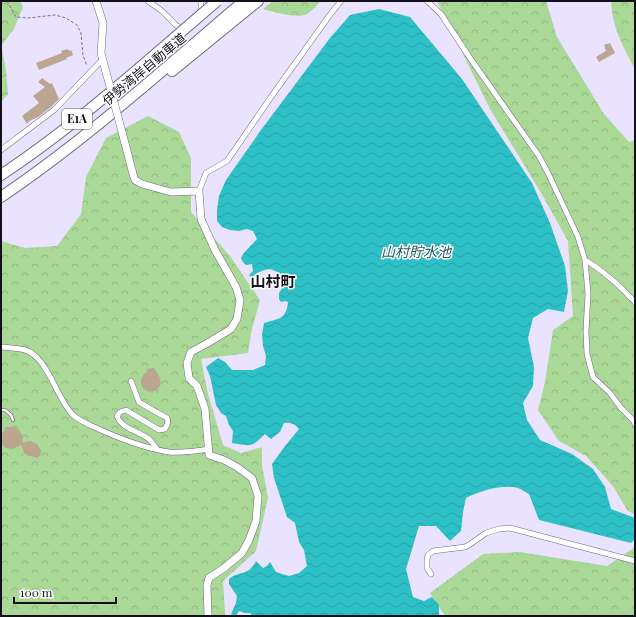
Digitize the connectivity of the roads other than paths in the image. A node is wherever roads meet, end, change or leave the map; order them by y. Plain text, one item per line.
1 (96, 1) edge
2 (148, 1) edge
3 (202, 1) edge
4 (217, 1) edge
5 (244, 1) edge
6 (258, 1) edge
7 (341, 1) edge
8 (427, 1) edge
9 (103, 59) junction
10 (164, 73) junction
11 (1, 150) edge
12 (1, 175) edge
13 (199, 191) junction
14 (1, 197) edge
15 (585, 260) junction
16 (635, 302) edge
17 (1, 347) edge
18 (131, 381) dead end
19 (1, 410) edge
20 (13, 420) dead end
21 (635, 424) edge
22 (157, 449) junction
23 (209, 449) junction
24 (635, 561) edge
25 (431, 574) dead end
26 (208, 616) edge

1 - 9 street
2 - 3 street
4 - 12 highway, 伊勢湾岸自動車道 / E1A, bridge
5 - 10 highway, 伊勢湾岸自動車道 / E1A
6 - 10 highway, E1A
7 - 13 street
8 - 15 street
9 - 11 street
9 - 13 street, bridge
10 - 14 highway, 伊勢湾岸自動車道 / E1A
13 - 23 street
15 - 16 street
15 - 21 street
17 - 22 street
18 - 22 street
19 - 20 lane
22 - 23 street
23 - 26 street
24 - 25 street

